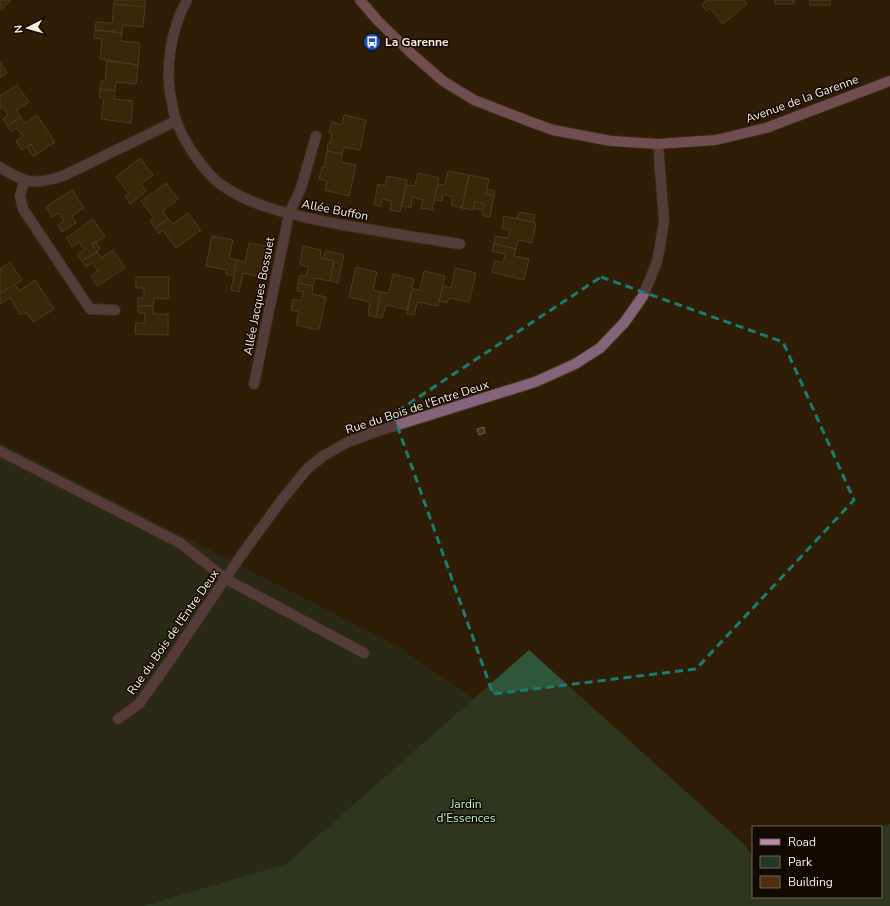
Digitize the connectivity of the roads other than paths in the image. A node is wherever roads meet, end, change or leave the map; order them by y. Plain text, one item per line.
1 (187, 0) edge
2 (360, 0) edge
3 (890, 81) edge
4 (176, 121) junction
5 (316, 136) dead end
6 (658, 144) junction
7 (0, 167) edge
8 (24, 181) junction
9 (289, 214) junction
10 (460, 244) dead end
11 (115, 310) dead end
12 (254, 384) dead end
13 (0, 451) edge
14 (226, 579) junction
15 (364, 654) dead end
16 (118, 719) dead end

1 - 4 street
2 - 6 street, Avenue de la Garenne
3 - 6 street, Avenue de la Garenne
4 - 8 street
4 - 9 street
5 - 9 street, Allée Buffon
6 - 14 street, Rue du Bois de l'Entre Deux
7 - 8 street
8 - 11 street
9 - 10 street, Allée Buffon
9 - 12 street, Allée Jacques Bossuet
13 - 14 street
14 - 15 street
14 - 16 street, Rue du Bois de l'Entre Deux

